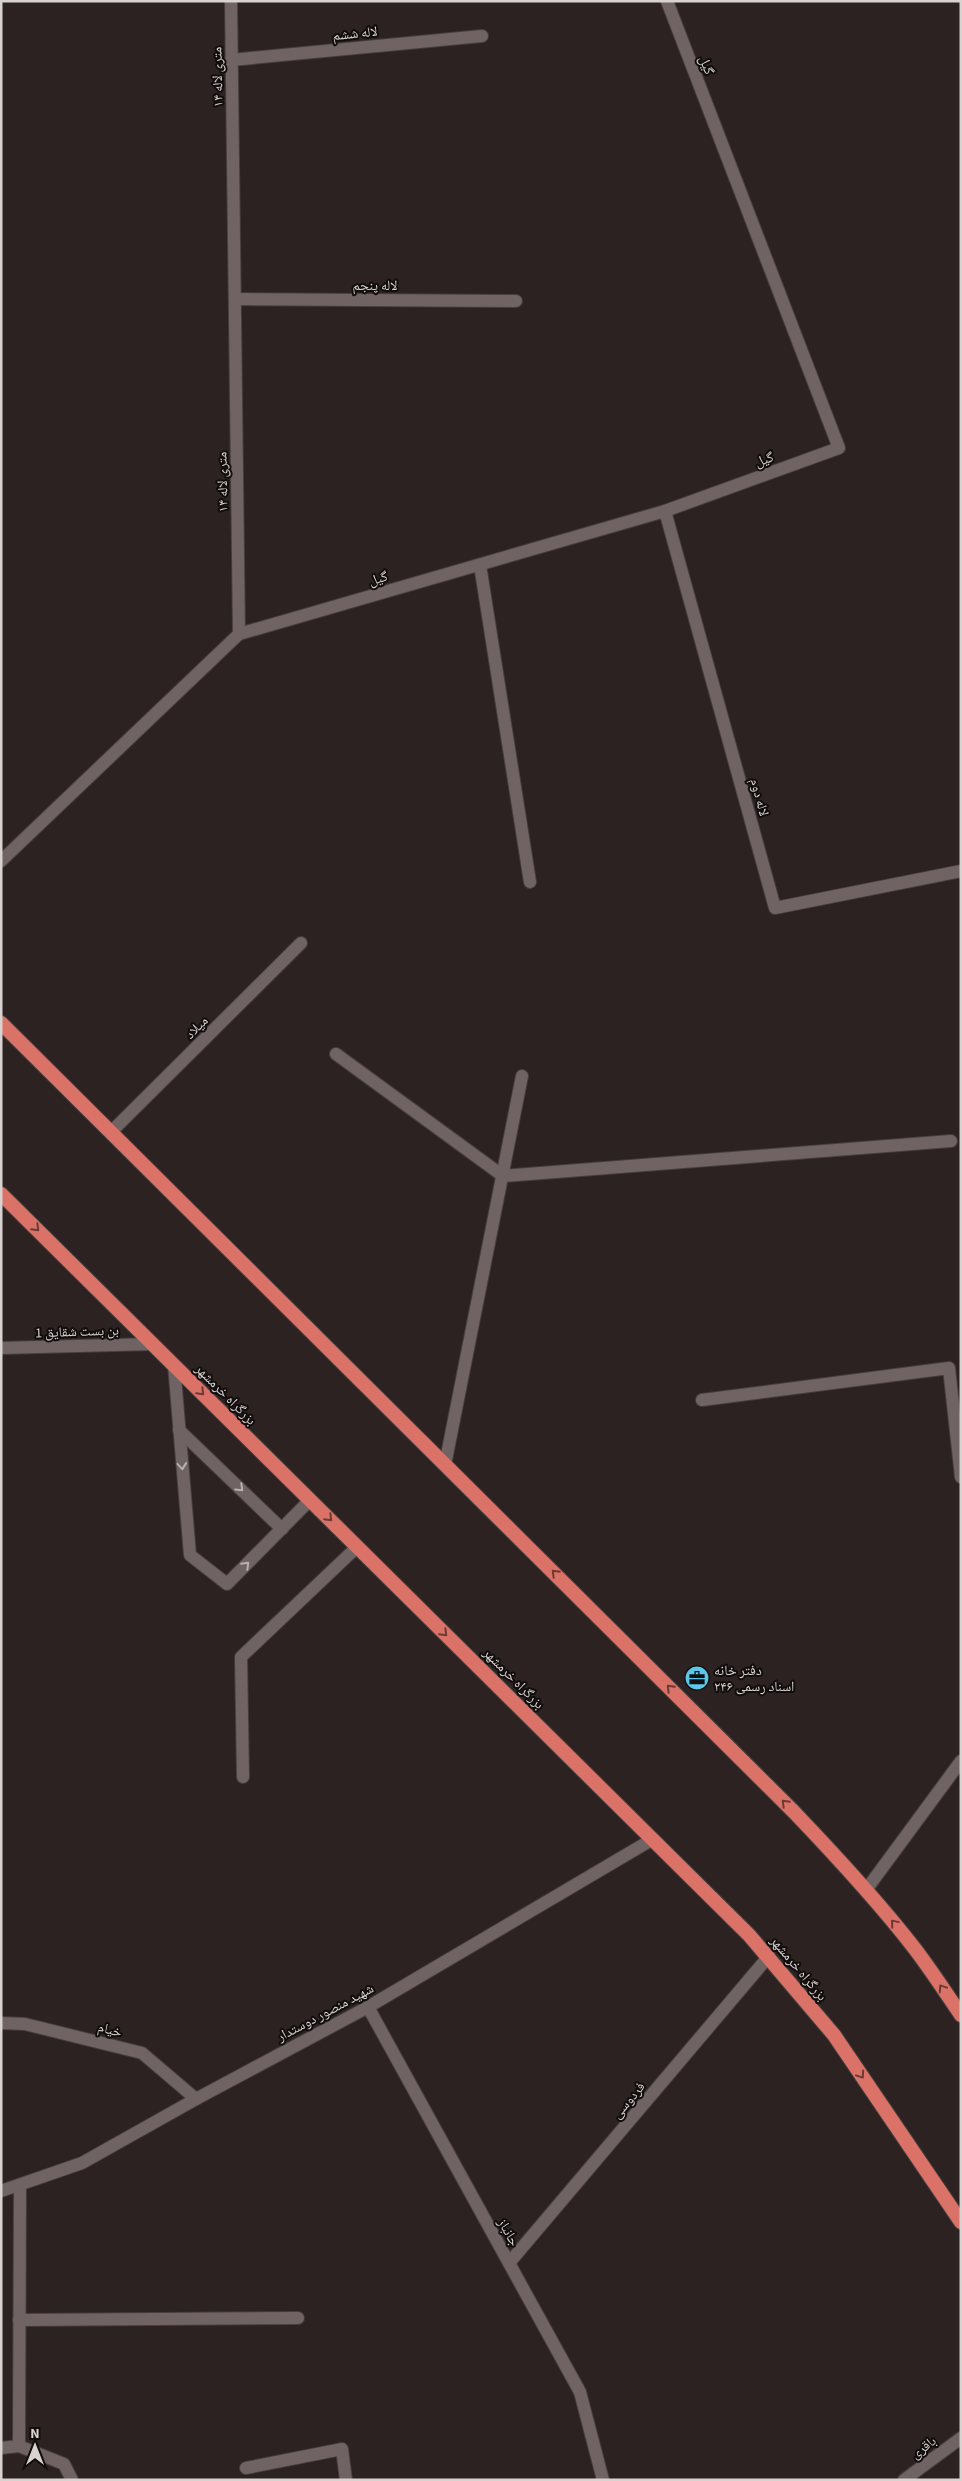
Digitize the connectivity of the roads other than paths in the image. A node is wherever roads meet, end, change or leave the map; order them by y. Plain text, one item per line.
1 (230, 1) edge
2 (666, 1) edge
3 (482, 36) dead end
4 (231, 60) junction
5 (235, 299) junction
6 (516, 301) dead end
7 (665, 511) junction
8 (480, 565) junction
9 (240, 634) junction
10 (1, 861) edge
11 (961, 871) edge
12 (530, 882) dead end
13 (301, 943) dead end
14 (1, 1023) edge
15 (336, 1054) dead end
16 (522, 1076) dead end
17 (111, 1132) junction
18 (951, 1141) dead end
19 (503, 1176) junction
20 (1, 1194) edge
21 (153, 1344) junction
22 (1, 1348) edge
23 (174, 1365) junction
24 (702, 1400) dead end
25 (179, 1430) junction
26 (445, 1465) junction
27 (961, 1477) edge
28 (310, 1500) junction
29 (282, 1529) junction
30 (358, 1546) junction
31 (961, 1761) edge
32 (243, 1777) dead end
33 (653, 1840) junction
34 (866, 1890) junction
35 (769, 1956) junction
36 (368, 2007) junction
37 (961, 2015) edge
38 (1, 2023) edge
39 (196, 2099) junction
40 (20, 2185) junction
41 (1, 2192) edge
42 (961, 2222) edge
43 (509, 2262) junction
44 (298, 2318) dead end
45 (20, 2320) junction
46 (961, 2438) edge
47 (20, 2446) junction
48 (1, 2448) edge
49 (246, 2468) dead end
50 (72, 2480) edge
51 (346, 2480) edge
52 (602, 2480) edge
53 (904, 2480) edge

1 - 4 street, ۱۴ متری لاله
2 - 7 street, گیل
3 - 4 street, لاله ششم
4 - 5 street, ۱۴ متری لاله
5 - 6 street, لاله پنجم
5 - 9 street, ۱۴ متری لاله
7 - 8 street, گیل
7 - 11 street, لاله دوم
8 - 9 street, گیل
8 - 12 street
9 - 10 street
13 - 17 street, میلاد
14 - 17 highway
15 - 19 street
16 - 19 street
17 - 26 highway
18 - 19 street
19 - 26 street
20 -> 21 highway, بزرگراه خرمشهر
21 - 22 street, بن بست شقایق 1
21 - 23 highway, بزرگراه خرمشهر
23 - 25 street
23 -> 28 highway, بزرگراه خرمشهر
24 - 27 street
25 -> 29 street
25 -> 29 street
34 -> 26 highway
28 - 29 street
28 -> 30 highway, بزرگراه خرمشهر
30 - 32 street
30 -> 33 highway, بزرگراه خرمشهر
31 - 34 street
33 - 35 highway, بزرگراه خرمشهر
33 - 36 street, شهید منصور دوستدار
37 -> 34 highway
35 -> 42 highway, بزرگراه خرمشهر
35 - 43 street, فردوسی
36 - 39 street, شهید منصور دوستدار
36 - 43 street, جانباز
38 - 39 street, خیام
39 - 40 street, شهید منصور دوستدار
40 - 41 street, شهید منصور دوستدار
40 - 45 street
43 - 52 street, جانباز
44 - 45 street
45 - 47 street
46 - 53 street, باقری
47 - 48 street
47 - 50 street
49 - 51 street

